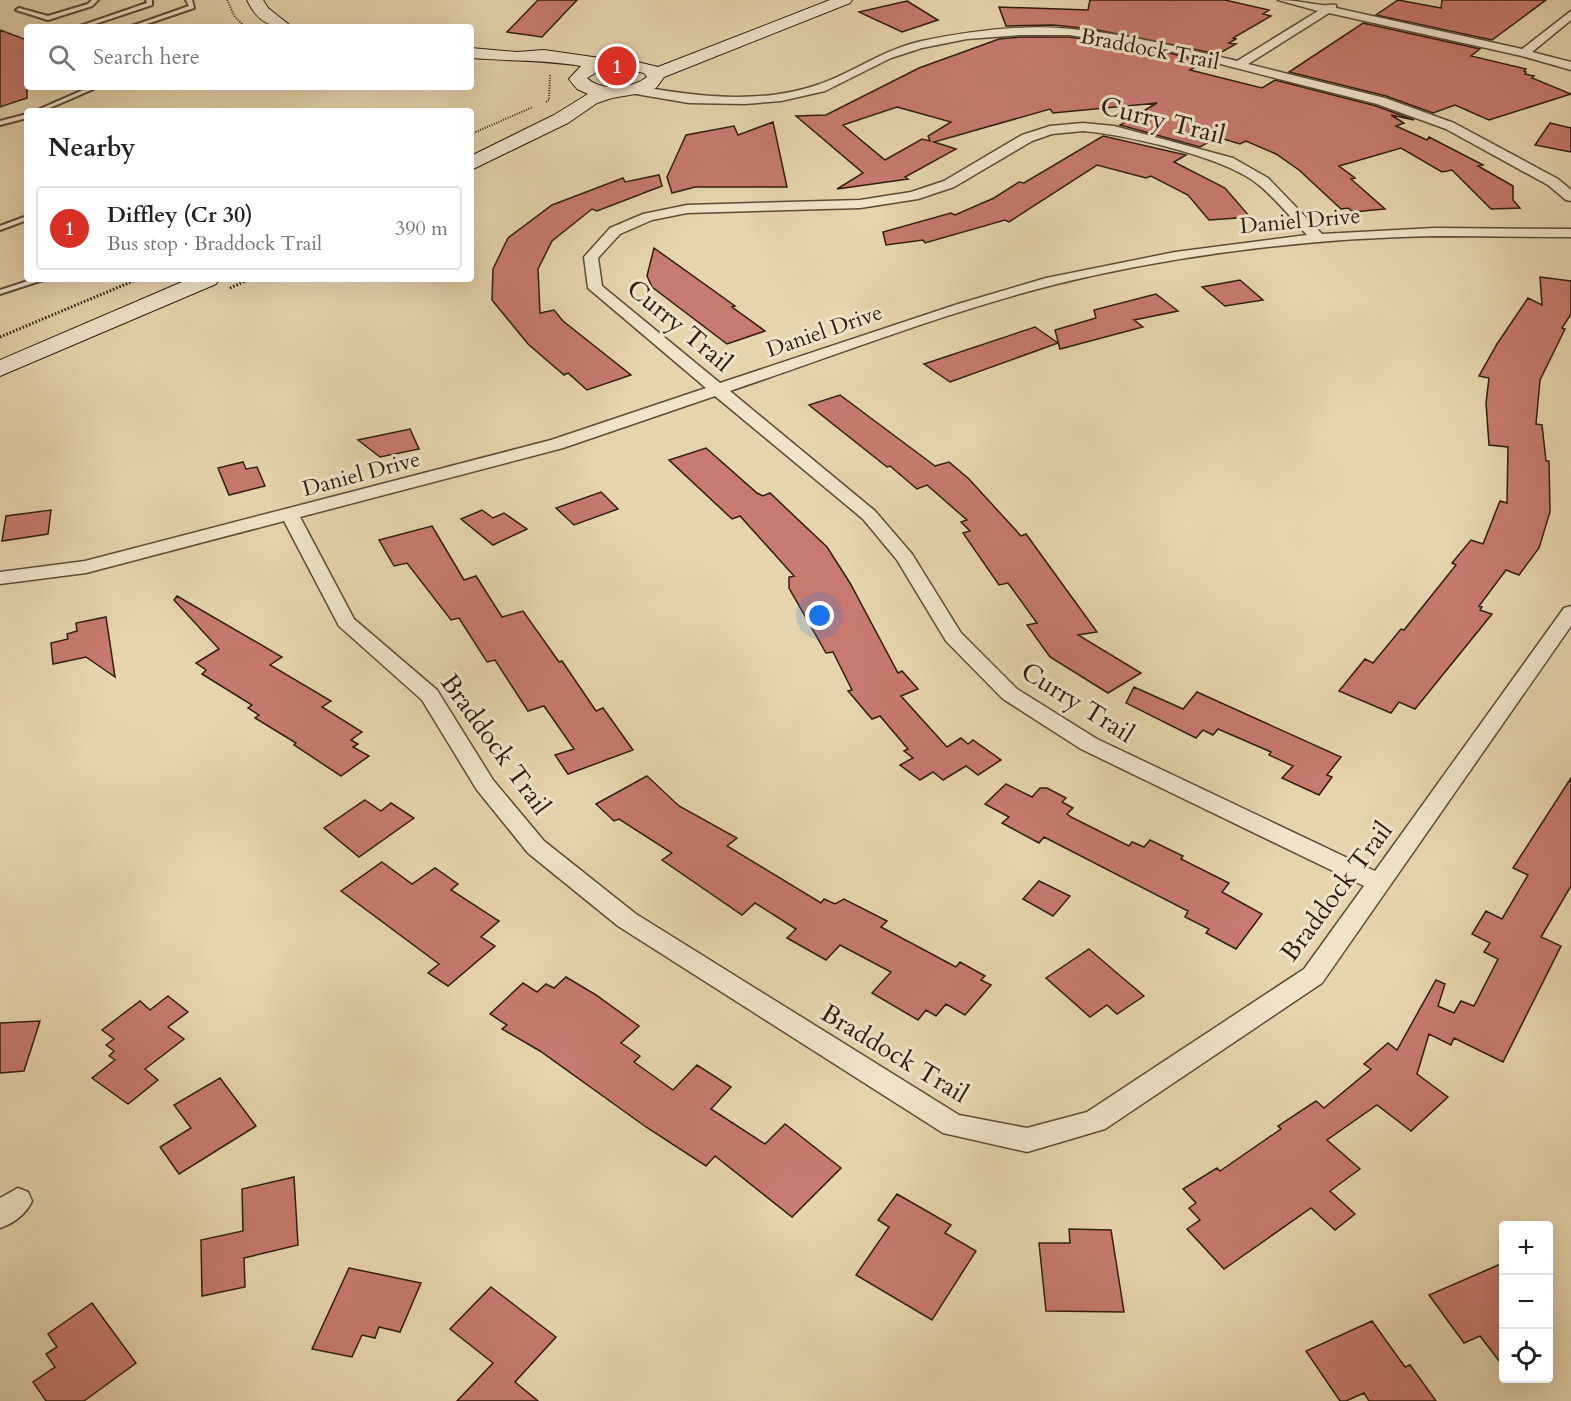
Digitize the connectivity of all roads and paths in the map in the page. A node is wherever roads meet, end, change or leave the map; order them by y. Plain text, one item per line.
1 (94, 0) edge
2 (149, 0) edge
3 (189, 0) edge
4 (227, 0) edge
5 (255, 0) edge
6 (814, 0) edge
7 (844, 0) edge
8 (1283, 0) edge
9 (1343, 0) edge
10 (19, 9) dead end
11 (1328, 10) junction
12 (1571, 14) edge
13 (89, 24) edge
14 (141, 24) edge
15 (243, 24) edge
16 (280, 24) edge
17 (474, 53) edge
18 (1524, 53) junction
19 (517, 57) junction
20 (609, 64) junction
21 (633, 64) junction
22 (1239, 65) junction
23 (1571, 66) edge
24 (560, 69) junction
25 (656, 76) junction
26 (580, 81) junction
27 (89, 90) edge
28 (636, 90) junction
29 (611, 92) junction
30 (711, 98) junction
31 (54, 108) edge
32 (24, 117) edge
33 (0, 123) edge
34 (474, 133) edge
35 (474, 148) edge
36 (474, 162) edge
37 (1571, 197) edge
38 (24, 220) edge
39 (0, 228) edge
40 (1571, 233) edge
41 (1318, 238) junction
42 (32, 282) edge
43 (131, 282) edge
44 (166, 282) edge
45 (201, 282) edge
46 (0, 292) edge
47 (0, 337) edge
48 (0, 355) edge
49 (0, 369) edge
50 (716, 389) junction
51 (290, 515) junction
52 (0, 578) edge
53 (1570, 614) edge
54 (1380, 883) junction

1 - 10 lane
2 - 13 lane
3 - 14 lane
4 - 15 path
5 - 16 main road
6 - 21 main road
7 - 25 main road
8 - 11 street
9 - 11 street
11 - 18 street
11 - 22 street
12 - 18 street
17 - 19 main road
18 - 23 street
19 - 20 main road
19 - 24 main road
20 - 21 main road
20 - 26 main road
21 - 25 main road
22 - 30 street, Braddock Trail
22 - 37 street, Braddock Trail
24 - 26 main road
24 - 34 path
25 - 28 main road
25 - 30 street, Braddock Trail
26 - 29 main road
26 - 35 main road
27 - 31 lane
28 - 29 main road
28 - 30 street, Braddock Trail
29 - 36 main road
32 - 33 lane
38 - 39 lane
40 - 41 street, Daniel Drive
41 - 50 street, Daniel Drive
41 - 50 street, Curry Trail
42 - 46 lane
43 - 47 path
44 - 48 main road
45 - 49 main road
50 - 51 street, Daniel Drive
50 - 54 street, Curry Trail
51 - 52 street, Daniel Drive
51 - 54 street, Braddock Trail
53 - 54 street, Braddock Trail

